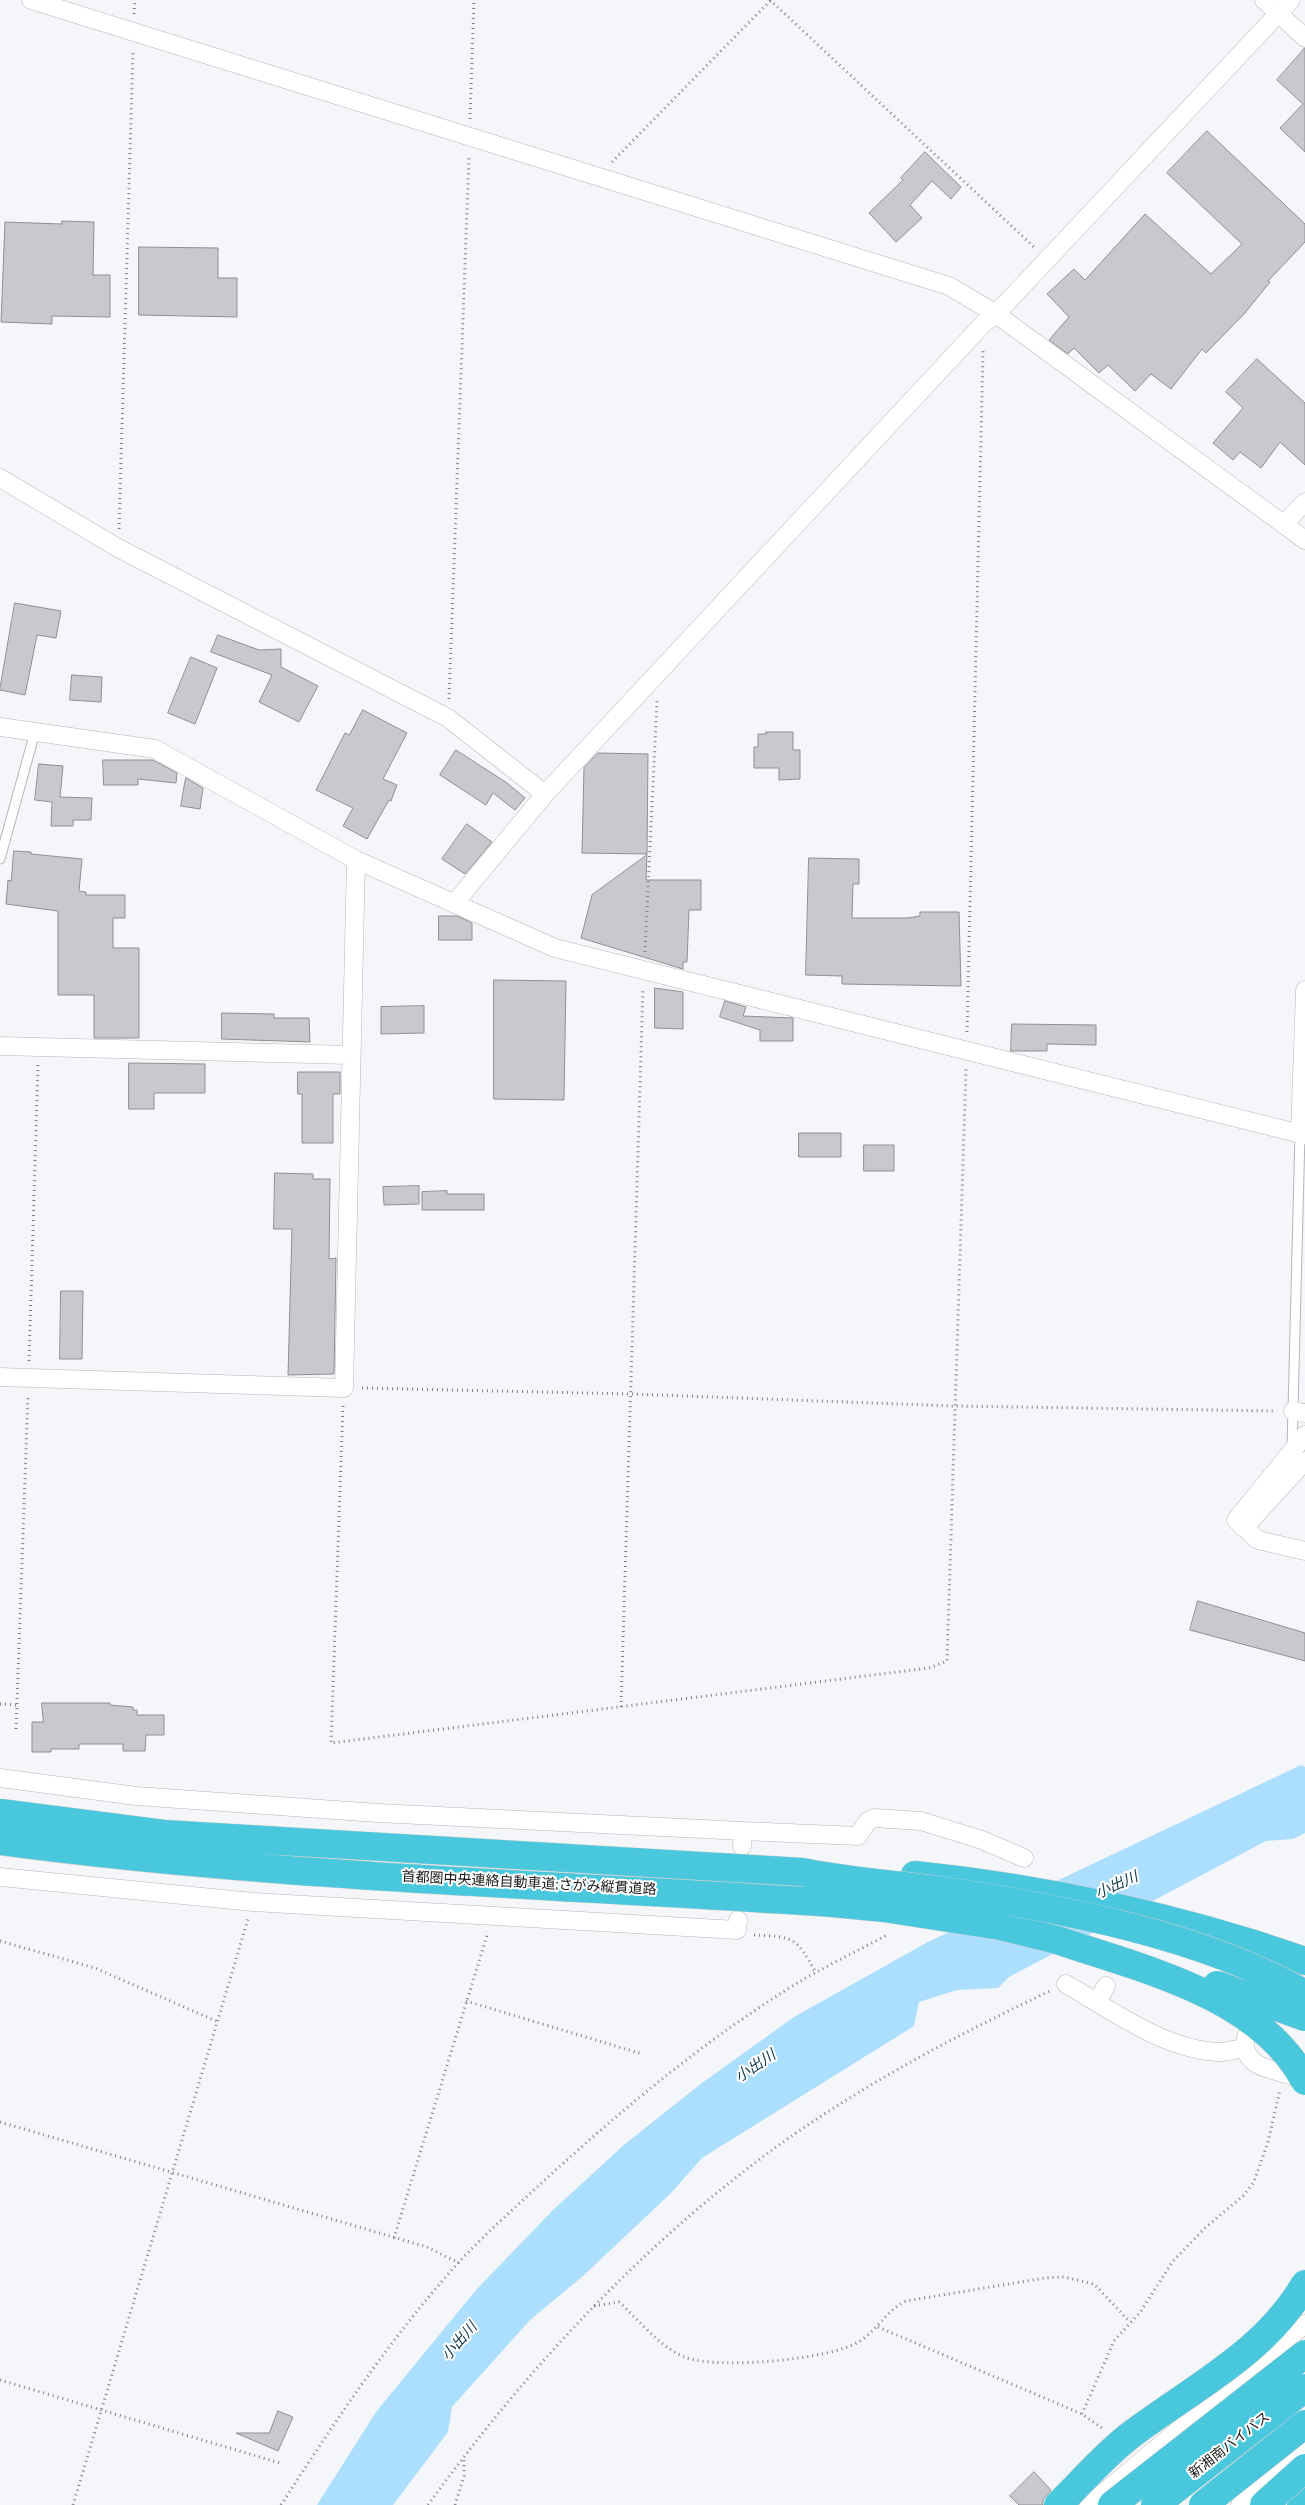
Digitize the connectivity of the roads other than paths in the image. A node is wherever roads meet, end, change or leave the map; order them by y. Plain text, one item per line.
1 (31, 0) edge
2 (1264, 0) edge
3 (1292, 0) edge
4 (1279, 14) junction
5 (1305, 38) edge
6 (990, 319) junction
7 (0, 478) edge
8 (1305, 502) edge
9 (1284, 524) junction
10 (1305, 540) edge
11 (0, 727) edge
12 (34, 732) junction
13 (545, 794) junction
14 (0, 858) edge
15 (356, 860) junction
16 (454, 904) junction
17 (1305, 990) edge
18 (0, 1046) edge
19 (350, 1055) junction
20 (1302, 1134) edge
21 (0, 1377) edge
22 (1299, 1412) edge
23 (1305, 1435) edge
24 (1298, 1456) edge
25 (1305, 1551) edge
26 (0, 1778) edge
27 (0, 1813) edge
28 (0, 1842) edge
29 (1024, 1858) dead end
30 (802, 1872) junction
31 (0, 1877) edge
32 (738, 1925) road end
33 (1056, 1940) junction
34 (1305, 1961) edge
35 (1066, 1984) road end
36 (1106, 1986) dead end
37 (1305, 1994) edge
38 (1097, 2002) junction
39 (1305, 2017) edge
40 (1298, 2079) edge
41 (1305, 2284) edge
42 (1305, 2313) edge
43 (1305, 2324) edge
44 (1298, 2345) edge
45 (1305, 2388) edge
46 (1206, 2408) junction
47 (1305, 2424) edge
48 (1305, 2448) edge
49 (1305, 2468) edge
50 (1264, 2494) edge
51 (1299, 2498) edge
52 (1058, 2505) edge
53 (1089, 2505) edge
54 (1112, 2505) edge
55 (1155, 2505) edge
56 (1202, 2505) edge
57 (1240, 2505) edge

1 - 6 street
2 - 4 street
3 - 4 street
4 - 5 street
4 - 6 street
6 - 9 street
6 - 13 street
7 - 13 street
8 - 9 street
9 - 10 street
11 - 12 street
12 - 14 lane
12 - 15 street
13 - 16 street
15 - 16 street
15 - 19 street
16 - 20 street
17 - 20 street
18 - 19 street
19 - 21 street
20 - 22 lane
22 - 24 lane
23 - 24 street
24 - 25 street
26 - 29 street
27 - 30 highway, 首都圏中央連絡自動車道;さがみ縦貫道路, bridge
28 - 33 highway, 首都圏中央連絡自動車道;さがみ縦貫道路, bridge
30 - 34 highway, bridge
30 - 37 highway, bridge
31 - 32 street
33 - 39 highway, bridge
33 - 40 highway, bridge
35 - 38 street
36 - 38 street
38 - 40 street
41 - 52 highway, bridge
42 - 44 street
43 - 44 street
44 - 46 street
44 - 54 highway, bridge
45 - 55 highway, 新湘南バイパス, bridge
46 - 50 street
46 - 53 street
47 - 56 highway, 新湘南バイパス, bridge
48 - 50 street
49 - 50 highway, bridge
50 - 51 lane
50 - 57 street

